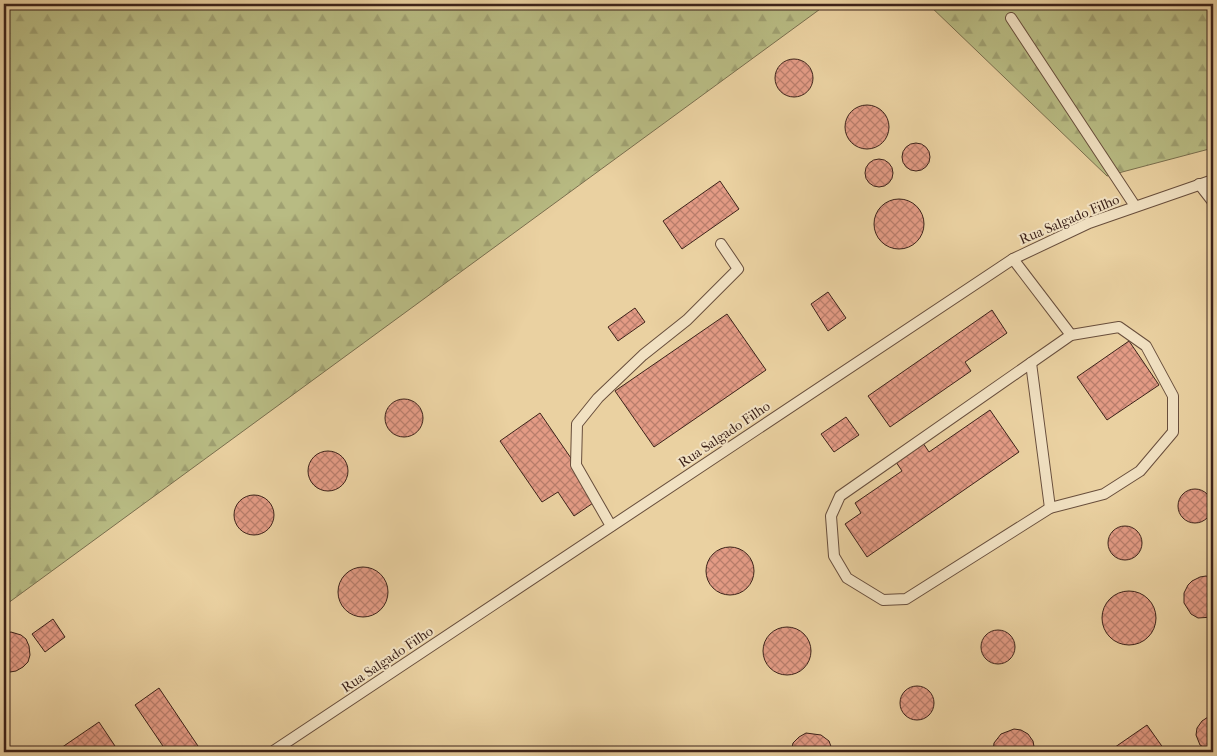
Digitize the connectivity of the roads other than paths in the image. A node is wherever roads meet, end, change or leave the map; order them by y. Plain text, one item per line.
1 (1011, 18) dead end
2 (1213, 180) edge
3 (1199, 184) junction
4 (1213, 202) edge
5 (1135, 206) junction
6 (721, 244) dead end
7 (1013, 259) junction
8 (1070, 336) junction
9 (1031, 363) junction
10 (1050, 508) junction
11 (611, 526) junction
12 (272, 752) edge

1 - 5 lane
2 - 3 lane, Rua Salgado Filho
3 - 4 lane
3 - 5 lane, Rua Salgado Filho
5 - 7 lane, Rua Salgado Filho
6 - 11 lane
7 - 8 lane
7 - 11 lane, Rua Salgado Filho
8 - 9 lane
8 - 10 lane
9 - 10 lane
9 - 10 lane
11 - 12 lane, Rua Salgado Filho

